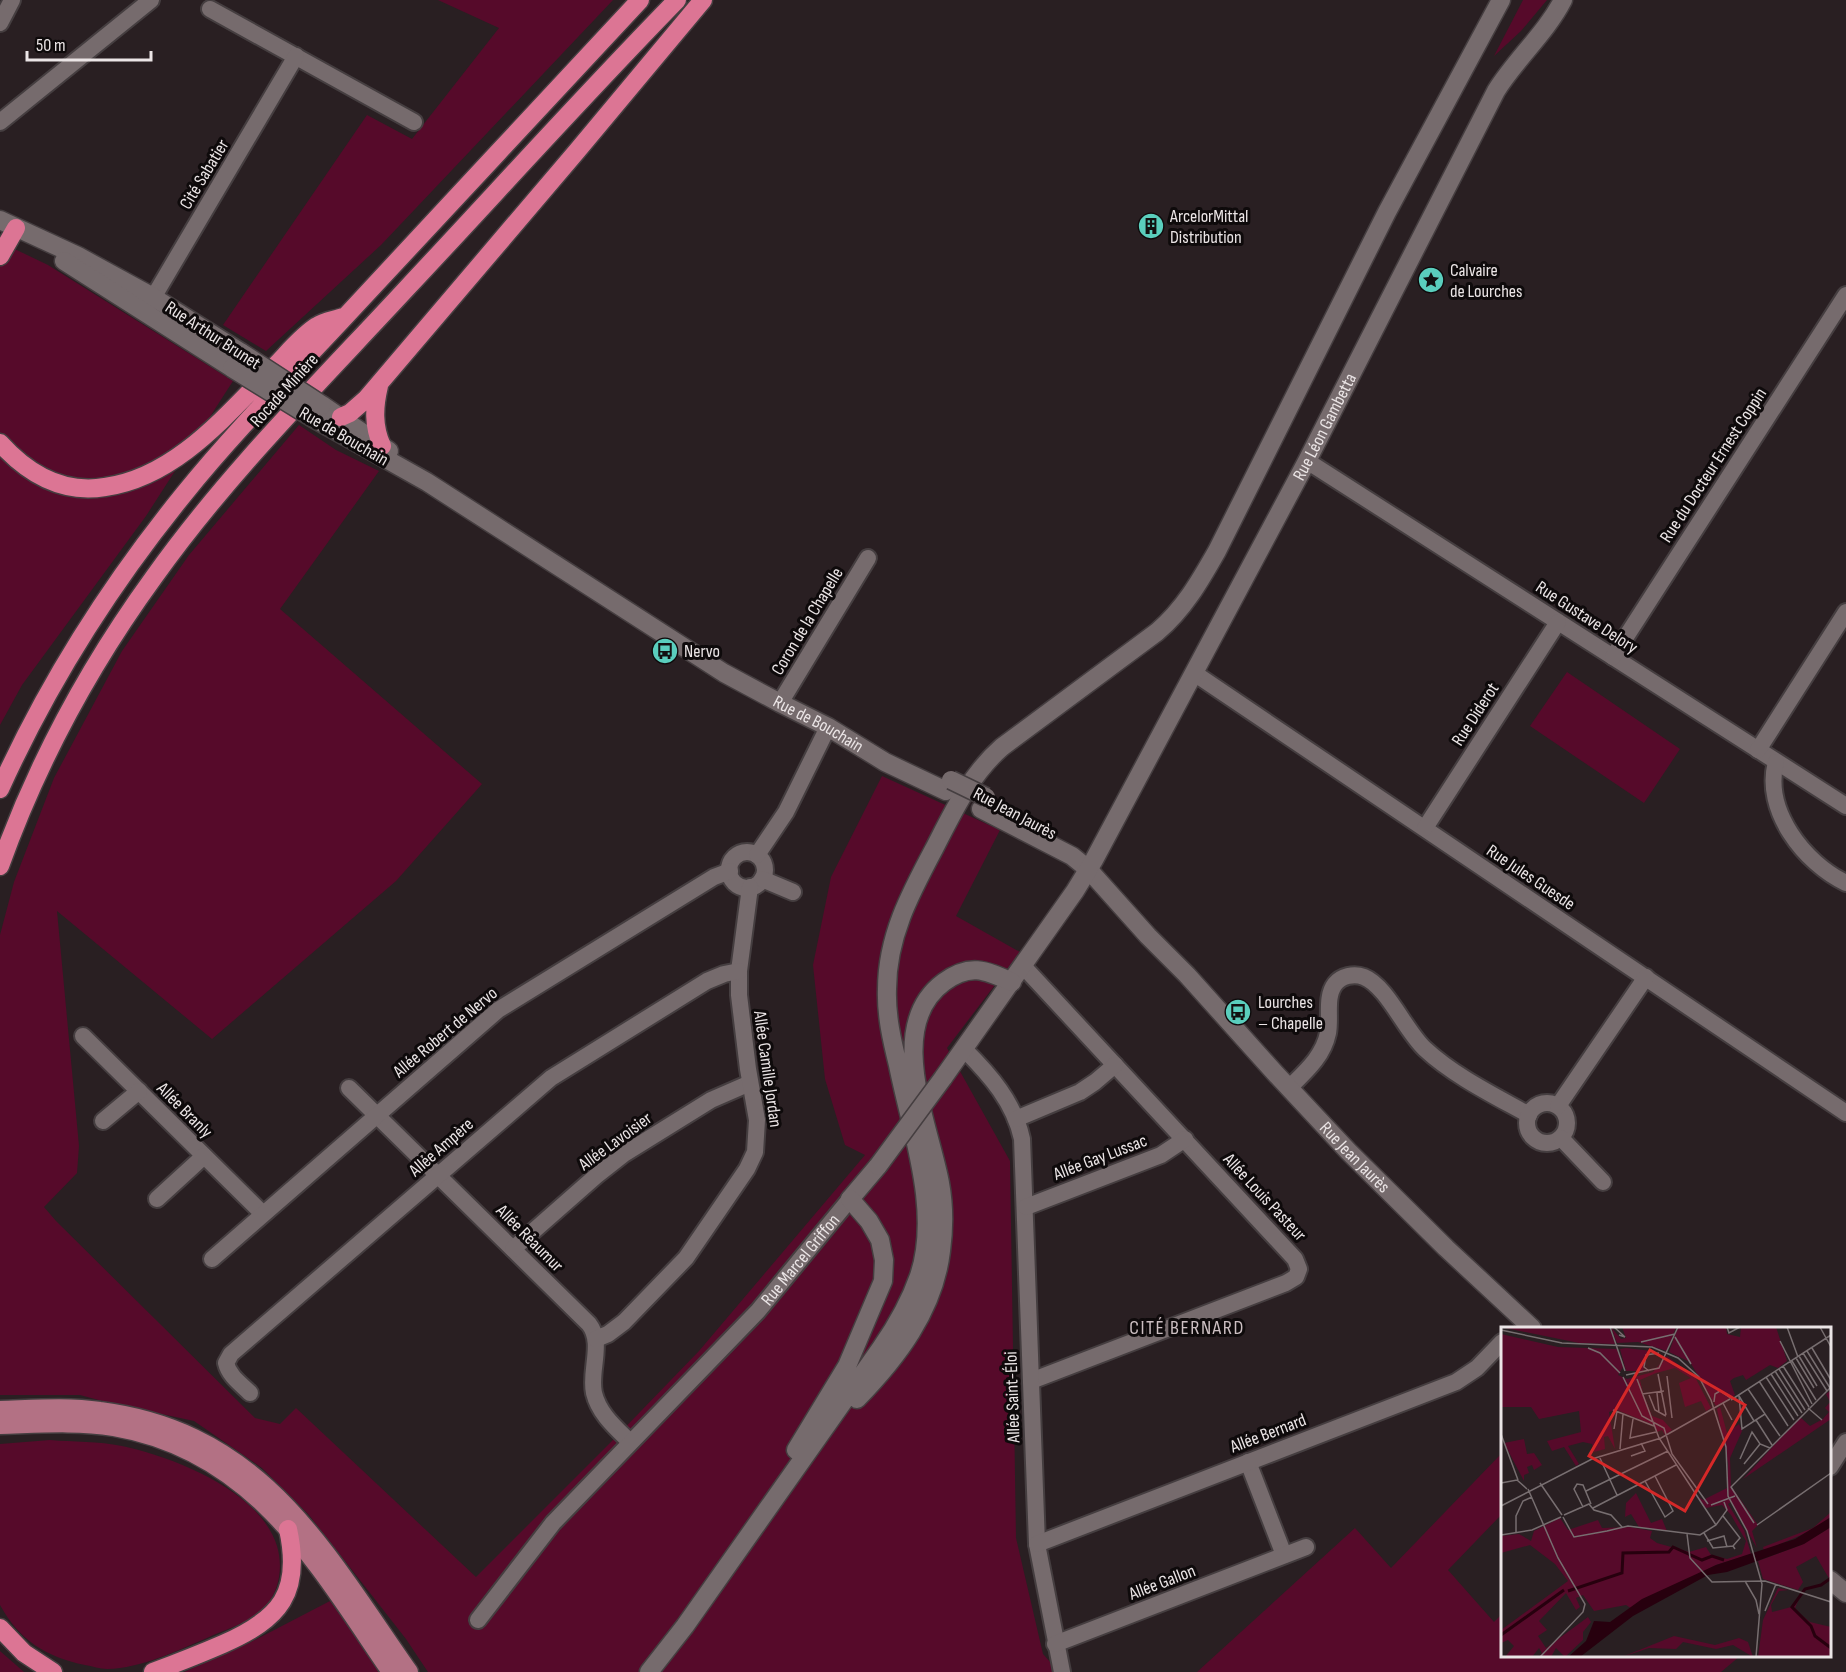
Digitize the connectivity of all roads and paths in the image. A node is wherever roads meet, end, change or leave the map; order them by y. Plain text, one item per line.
1 (12, 0) edge
2 (151, 0) edge
3 (640, 0) edge
4 (677, 0) edge
5 (703, 0) edge
6 (1502, 0) edge
7 (1563, 0) edge
8 (210, 9) dead end
9 (0, 23) edge
10 (296, 57) junction
11 (0, 122) edge
12 (414, 122) dead end
13 (8, 224) edge
14 (0, 256) edge
15 (1846, 295) edge
16 (149, 304) junction
17 (346, 316) junction
18 (237, 360) joint
19 (379, 384) junction
20 (318, 415) junction
21 (341, 417) junction
22 (0, 443) edge
23 (382, 446) junction
24 (1307, 461) junction
25 (427, 482) junction
26 (868, 558) dead end
27 (1846, 612) edge
28 (1558, 621) junction
29 (1613, 657) junction
30 (1194, 673) junction
31 (780, 704) junction
32 (828, 727) junction
33 (1758, 750) junction
34 (17, 753) junction
35 (1776, 762) junction
36 (0, 763) edge
37 (0, 789) edge
38 (1846, 806) edge
39 (1425, 828) junction
40 (757, 855) junction
41 (1091, 865) junction
42 (0, 866) edge
43 (730, 871) junction
44 (756, 883) junction
45 (1846, 883) edge
46 (793, 892) dead end
47 (1023, 966) junction
48 (739, 971) junction
49 (1646, 977) junction
50 (1011, 982) junction
51 (83, 1036) dead end
52 (964, 1049) junction
53 (1115, 1065) junction
54 (750, 1083) junction
55 (349, 1088) dead end
56 (1289, 1088) junction
57 (139, 1091) junction
58 (1558, 1107) junction
59 (1846, 1113) edge
60 (1529, 1115) junction
61 (377, 1116) junction
62 (1016, 1119) junction
63 (104, 1121) dead end
64 (1561, 1138) junction
65 (1185, 1139) junction
66 (204, 1156) junction
67 (438, 1175) junction
68 (1603, 1182) dead end
69 (157, 1199) dead end
70 (850, 1199) junction
71 (1026, 1206) junction
72 (263, 1214) junction
73 (513, 1249) junction
74 (212, 1259) dead end
75 (1523, 1326) edge
76 (596, 1339) junction
77 (1501, 1344) edge
78 (1032, 1381) junction
79 (250, 1393) dead end
80 (0, 1410) edge
81 (0, 1425) edge
82 (630, 1442) junction
83 (1846, 1442) edge
84 (814, 1444) junction
85 (1248, 1462) junction
86 (1831, 1465) edge
87 (288, 1529) junction
88 (751, 1531) junction
89 (1037, 1544) junction
90 (1306, 1547) dead end
91 (1284, 1555) junction
92 (1831, 1582) edge
93 (1846, 1593) edge
94 (478, 1620) dead end
95 (0, 1628) edge
96 (1055, 1644) junction
97 (53, 1672) edge
98 (153, 1672) edge
99 (391, 1672) edge
100 (409, 1672) edge
101 (649, 1672) edge
102 (1062, 1672) edge

1 - 9 street
2 - 11 street
3 - 17 highway, Rocade Minière
4 - 42 highway, Rocade Minière
5 - 19 highway
6 - 84 street
7 - 24 street, Rue Léon Gambetta
8 - 10 street
10 - 12 street
10 - 16 street, Cité Sabatier
13 - 14 highway
13 - 16 street, Rue Arthur Brunet
15 - 29 street, Rue du Docteur Ernest Coppin
16 - 18 street, Rue Arthur Brunet
17 - 22 highway
17 - 34 highway, Rocade Minière
18 - 20 street, Rue de Bouchain, bridge
19 - 21 highway
19 - 23 highway
20 - 21 street
20 - 25 street, Rue de Bouchain
21 - 23 street
23 - 25 street
24 - 28 street, Rue Gustave Delory
24 - 30 street, Rue Léon Gambetta
25 - 31 street, Rue de Bouchain
26 - 31 street, Coron de la Chapelle
27 - 33 street
28 - 29 street, Rue Gustave Delory
28 - 39 street, Rue Diderot
29 - 33 street, Rue Gustave Delory
30 - 39 street, Rue Jules Guesde
30 - 41 street, Rue Léon Gambetta
31 - 32 street, Rue de Bouchain
32 - 40 street
32 - 41 street, Rue de Bouchain
33 - 35 street, Rue Gustave Delory
34 - 36 highway
34 - 37 highway, Rocade Minière
35 - 38 street, Rue Gustave Delory
35 - 45 street
39 - 49 street, Rue Jules Guesde
40 - 43 street
40 - 44 street
41 - 47 street, Rue Marcel Griffon
41 - 56 street, Rue Jean Jaurès
43 - 44 street
43 - 61 street, Allée Robert de Nervo
44 - 46 street
44 - 48 street, Allée Camille Jordan
47 - 50 street, Rue Marcel Griffon
47 - 53 street, Allée Louis Pasteur
48 - 54 street, Allée Camille Jordan
48 - 67 street, Allée Ampère
49 - 58 street
49 - 59 street, Rue Jules Guesde
50 - 52 street, Rue Marcel Griffon
50 - 84 street
51 - 57 street, Allée Branly
52 - 62 street, Allée Saint-Éloi
52 - 70 street, Rue Marcel Griffon, bridge
53 - 62 street
53 - 65 street, Allée Louis Pasteur
54 - 73 street, Allée Lavoisier
54 - 76 street, Allée Camille Jordan
55 - 61 street, Allée Réaumur
56 - 60 street
56 - 75 street, Rue Jean Jaurès
57 - 63 street, Allée Branly
57 - 66 street, Allée Branly
58 - 60 street
58 - 64 street
60 - 64 street
61 - 67 street, Allée Réaumur
61 - 72 street, Allée Robert de Nervo
62 - 71 street, Allée Saint-Éloi
64 - 68 street
65 - 71 street, Allée Gay Lussac
65 - 78 street, Allée Louis Pasteur
66 - 69 street, Allée Branly
66 - 72 street, Allée Branly
67 - 73 street, Allée Réaumur
67 - 79 street, Allée Ampère
70 - 82 street, Rue Marcel Griffon
70 - 88 street
71 - 78 street, Allée Saint-Éloi
72 - 74 street, Allée Robert de Nervo
73 - 76 street, Allée Réaumur
76 - 82 street
77 - 85 street, Allée Bernard
78 - 89 street, Allée Saint-Éloi
80 - 100 main road
81 - 87 main road
82 - 94 street, Rue Marcel Griffon
83 - 86 street
84 - 88 street
85 - 89 street, Allée Bernard
85 - 91 street
87 - 98 highway
87 - 99 main road
88 - 101 street
89 - 96 street, Allée Saint-Éloi
90 - 91 street, Allée Gallon
91 - 96 street, Allée Gallon
92 - 93 street
95 - 97 highway
96 - 102 street, Allée Saint-Éloi

